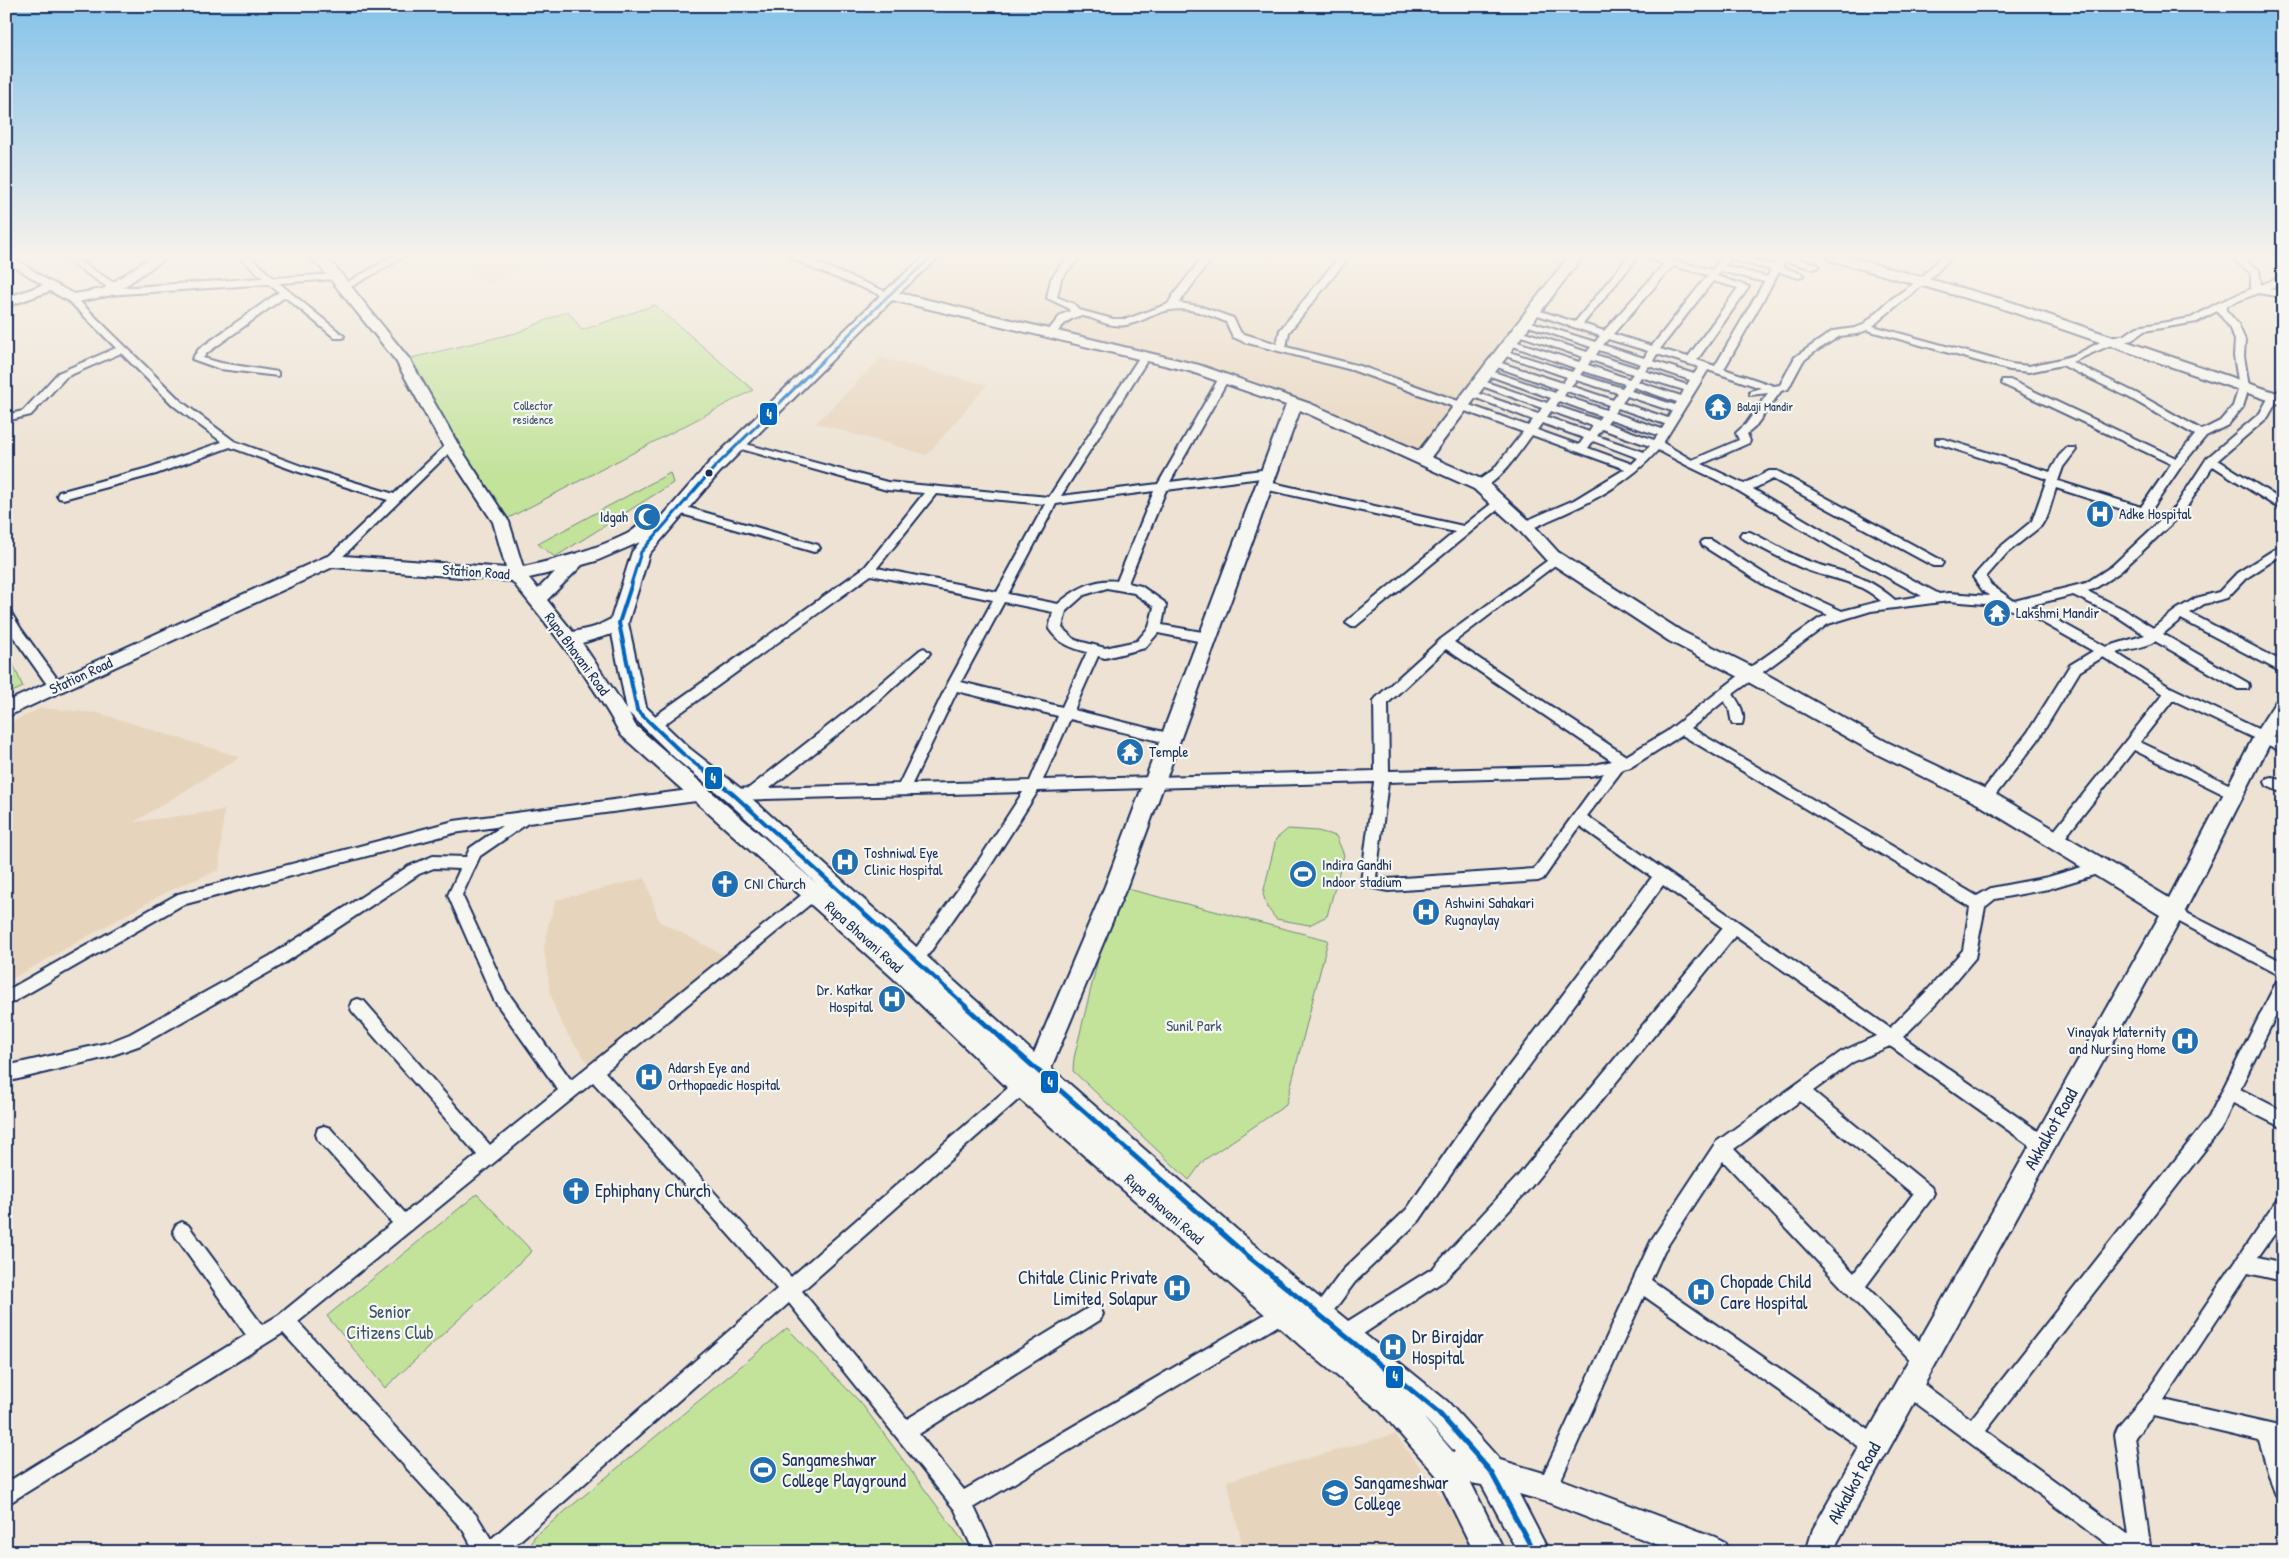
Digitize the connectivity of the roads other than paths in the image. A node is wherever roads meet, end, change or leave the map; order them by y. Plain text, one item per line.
1 (103, 330) edge
2 (234, 330) edge
3 (331, 330) edge
4 (379, 330) edge
5 (844, 330) edge
6 (847, 330) edge
7 (1034, 330) edge
8 (1055, 330) edge
9 (1235, 330) edge
10 (1286, 330) edge
11 (1520, 330) edge
12 (1564, 330) edge
13 (1591, 330) edge
14 (1611, 330) edge
15 (1670, 330) edge
16 (1714, 330) edge
17 (1741, 330) edge
18 (1860, 330) edge
19 (1876, 330) edge
20 (2079, 330) edge
21 (2142, 330) edge
22 (2235, 330) edge
23 (1051, 334) junction
24 (1606, 335) junction
25 (339, 336) dead end
26 (2110, 340) junction
27 (1597, 346) junction
28 (123, 349) junction
29 (1281, 349) junction
30 (1654, 350) junction
31 (1502, 353) junction
32 (1145, 356) junction
33 (1589, 356) junction
34 (1647, 362) junction
35 (1691, 362) junction
36 (2064, 362) junction
37 (1581, 366) junction
38 (1705, 366) junction
39 (1718, 370) junction
40 (1638, 372) junction
41 (274, 374) dead end
42 (1574, 376) junction
43 (1224, 378) junction
44 (1696, 378) junction
45 (1630, 382) junction
46 (2006, 382) dead end
47 (2244, 387) junction
48 (1564, 388) junction
49 (1690, 389) junction
50 (1776, 390) junction
51 (1623, 392) junction
52 (1754, 393) dead end
53 (2280, 396) edge
54 (1557, 397) junction
55 (1296, 403) junction
56 (1614, 404) junction
57 (1680, 405) junction
58 (1462, 407) junction
59 (1549, 407) junction
60 (1607, 414) junction
61 (6, 418) edge
62 (1540, 418) junction
63 (1670, 422) junction
64 (1599, 425) junction
65 (1530, 431) junction
66 (1663, 433) junction
67 (2202, 434) junction
68 (1590, 437) junction
69 (1940, 442) dead end
70 (230, 443) junction
71 (1656, 444) junction
72 (738, 445) junction
73 (451, 446) junction
74 (1581, 450) junction
75 (2070, 450) dead end
76 (1644, 456) junction
77 (1422, 458) junction
78 (2211, 460) junction
79 (2178, 463) junction
80 (1692, 464) junction
81 (1633, 468) junction
82 (1266, 479) junction
83 (2052, 480) junction
84 (1480, 485) junction
85 (1161, 488) junction
86 (1743, 489) junction
87 (933, 490) junction
88 (63, 496) dead end
89 (396, 499) junction
90 (1052, 501) junction
91 (1500, 503) junction
92 (2283, 507) edge
93 (678, 509) junction
94 (1524, 526) junction
95 (1464, 530) junction
96 (1746, 535) dead end
97 (1707, 543) dead end
98 (814, 548) dead end
99 (2283, 548) edge
100 (1555, 559) junction
101 (331, 561) junction
102 (576, 561) junction
103 (1938, 563) dead end
104 (869, 570) junction
105 (516, 575) junction
106 (1121, 586) junction
107 (2074, 590) junction
108 (999, 598) junction
109 (1936, 598) junction
110 (537, 600) junction
111 (1892, 604) junction
112 (2012, 606) junction
113 (1060, 609) junction
114 (2180, 613) junction
115 (6, 614) edge
116 (1841, 616) junction
117 (619, 623) junction
118 (1352, 623) dead end
119 (1154, 628) junction
120 (2154, 634) junction
121 (1208, 638) junction
122 (569, 639) junction
123 (1445, 642) junction
124 (1094, 650) junction
125 (2104, 651) junction
126 (924, 653) dead end
127 (2283, 668) edge
128 (1750, 674) junction
129 (953, 686) junction
130 (2243, 686) dead end
131 (56, 687) junction
132 (1725, 693) junction
133 (2171, 693) junction
134 (2283, 706) edge
135 (6, 710) edge
136 (1066, 713) junction
137 (1737, 720) dead end
138 (653, 725) junction
139 (1681, 728) junction
140 (1171, 739) junction
141 (2273, 742) edge
142 (2132, 743) junction
143 (1623, 764) junction
144 (1382, 777) junction
145 (1155, 783) junction
146 (1034, 786) junction
147 (903, 790) junction
148 (743, 793) junction
149 (2234, 793) junction
150 (704, 794) junction
151 (1985, 798) junction
152 (1578, 817) junction
153 (525, 818) junction
154 (2056, 840) junction
155 (470, 863) junction
156 (2102, 867) junction
157 (1662, 876) junction
158 (814, 893) junction
159 (1978, 904) junction
160 (2173, 912) junction
161 (1734, 926) junction
162 (916, 960) junction
163 (2283, 970) edge
164 (2283, 984) edge
165 (6, 999) edge
166 (358, 1006) dead end
167 (1892, 1036) junction
168 (594, 1071) junction
169 (6, 1074) edge
170 (1030, 1079) junction
171 (569, 1091) junction
172 (1800, 1091) junction
173 (2229, 1092) junction
174 (2283, 1120) edge
175 (324, 1134) dead end
176 (2042, 1144) junction
177 (1722, 1148) junction
178 (488, 1156) junction
179 (2283, 1206) edge
180 (404, 1224) junction
181 (182, 1231) dead end
182 (2244, 1263) junction
183 (2283, 1272) edge
184 (1640, 1283) junction
185 (1854, 1288) junction
186 (790, 1290) junction
187 (1285, 1312) junction
188 (1094, 1314) dead end
189 (1320, 1315) junction
190 (285, 1321) junction
191 (1344, 1335) junction
192 (259, 1337) junction
193 (1923, 1359) junction
194 (1908, 1385) junction
195 (2149, 1406) junction
196 (904, 1432) junction
197 (1973, 1432) junction
198 (2275, 1436) edge
199 (1875, 1446) junction
200 (1446, 1465) junction
201 (1491, 1472) junction
202 (1547, 1488) junction
203 (2283, 1488) edge
204 (6, 1495) edge
205 (962, 1503) junction
206 (486, 1552) edge
207 (491, 1552) edge
208 (985, 1552) edge
209 (1490, 1552) edge
210 (1534, 1552) edge
211 (1715, 1552) edge
212 (1821, 1552) edge
213 (2136, 1552) edge
214 (2141, 1552) edge

1 - 28 street
2 - 41 street
3 - 25 street
4 - 73 street, Rupa Bhavani Road
5 - 102 street, Station Road
6 - 72 street
7 - 23 street
8 - 23 street
9 - 29 street
10 - 29 street
11 - 31 street
12 - 31 street
13 - 24 street
14 - 24 street
15 - 30 street
16 - 35 street
17 - 39 street
18 - 50 street
19 - 36 street
20 - 26 street
21 - 26 street
22 - 47 street
23 - 32 street
24 - 27 street
24 - 30 street
26 - 36 street
26 - 47 street
27 - 31 street
27 - 33 street
27 - 34 street
28 - 61 street
28 - 70 street
29 - 58 street
30 - 34 street
30 - 35 street
31 - 33 street
31 - 37 street
31 - 42 street
31 - 48 street
31 - 54 street
31 - 58 street
31 - 59 street
31 - 62 street
32 - 43 street
32 - 90 street
33 - 37 street
33 - 40 street
34 - 40 street
34 - 44 street
35 - 38 street
36 - 67 street
37 - 42 street
37 - 45 street
38 - 39 street
38 - 44 street
39 - 50 street
40 - 45 street
40 - 49 street
42 - 48 street
42 - 51 street
43 - 55 street
43 - 85 street
44 - 49 street
45 - 51 street
45 - 57 street
46 - 79 street
47 - 53 street
47 - 67 street
48 - 54 street
48 - 56 street
49 - 57 street
50 - 52 street
50 - 80 street
51 - 56 street
51 - 57 street
53 - 78 street
54 - 59 street
54 - 60 street
55 - 77 street
55 - 82 street
56 - 60 street
56 - 63 street
57 - 63 street
58 - 65 street
58 - 77 street
59 - 62 street
59 - 64 street
60 - 64 street
60 - 66 street
62 - 65 street
62 - 68 street
63 - 66 street
64 - 68 street
64 - 71 street
65 - 74 street
65 - 84 street
66 - 71 street
67 - 79 street
68 - 74 street
68 - 76 street
69 - 83 street
70 - 88 street
70 - 89 street
71 - 76 street
71 - 80 street
72 - 87 street
72 - 93 street
73 - 89 street
73 - 105 street, Rupa Bhavani Road
74 - 81 street
75 - 83 street
76 - 81 street
77 - 84 street
78 - 92 street
78 - 107 street
79 - 83 street
80 - 86 street
81 - 94 street
82 - 85 street
82 - 95 street
82 - 121 street
83 - 112 street
84 - 91 street
85 - 90 street
85 - 106 street
86 - 103 street
86 - 109 street
87 - 90 street
87 - 104 street
89 - 101 street
90 - 108 street
91 - 94 street
91 - 95 street
93 - 98 street
93 - 117 street
94 - 100 street
95 - 118 street
96 - 111 street
97 - 116 street
99 - 114 street
100 - 123 street
100 - 128 street
101 - 105 street, Station Road
101 - 131 street, Station Road
102 - 105 street, Station Road
102 - 110 street
104 - 108 street
104 - 138 street
105 - 110 street, Rupa Bhavani Road
106 - 113 street
106 - 119 street
107 - 112 street
107 - 120 street
108 - 113 street
108 - 129 street
109 - 111 street
109 - 112 street
110 - 122 street, Rupa Bhavani Road
111 - 116 street
112 - 125 street
113 - 124 street
114 - 120 street
114 - 127 street
115 - 131 street
116 - 128 street
117 - 122 street
117 - 138 street
119 - 121 street
119 - 124 street
120 - 125 street
120 - 130 street
121 - 140 street
122 - 150 street, Rupa Bhavani Road
123 - 143 street
123 - 144 street
124 - 136 street
125 - 133 street
125 - 151 street
126 - 148 street
128 - 132 street
128 - 151 street
129 - 136 street
129 - 147 street
131 - 135 street, Station Road
132 - 137 street
132 - 139 street
133 - 141 street
133 - 142 street
134 - 141 street, Akkalkot Road
136 - 140 street
136 - 146 street
138 - 148 street
139 - 143 street
139 - 159 street
140 - 145 street
141 - 149 street, Akkalkot Road
142 - 149 street
142 - 154 street
143 - 144 street
143 - 152 street
144 - 145 street
144 - 152 street
145 - 146 street
145 - 170 street
146 - 147 street
146 - 162 street
147 - 148 street
148 - 162 street
149 - 160 street, Akkalkot Road
150 - 153 street
150 - 158 street, Rupa Bhavani Road
151 - 154 street
152 - 157 street
153 - 155 street
153 - 165 street
154 - 156 street
155 - 169 street
155 - 171 street
156 - 159 street
156 - 160 street
157 - 161 street
157 - 189 street
158 - 168 street
158 - 170 street, Rupa Bhavani Road
159 - 167 street
160 - 163 street
160 - 176 street, Akkalkot Road
161 - 167 street
161 - 191 street
162 - 170 street
164 - 173 street
166 - 178 street
167 - 172 street
167 - 176 street
168 - 171 street
168 - 186 street
170 - 186 street
170 - 187 street, Rupa Bhavani Road
170 - 189 street
171 - 178 street
172 - 177 street
172 - 185 street
173 - 174 street
173 - 197 street
175 - 180 street
176 - 193 street, Akkalkot Road
177 - 184 street
177 - 185 street
178 - 180 street
179 - 182 street
180 - 190 street
181 - 192 street
182 - 183 street
182 - 195 street
184 - 199 street
184 - 202 street
185 - 193 street
186 - 196 street
186 - 207 street
187 - 200 street, Rupa Bhavani Road
187 - 205 street
188 - 196 street
189 - 191 street
190 - 192 street
190 - 206 street
191 - 201 street
192 - 204 street
193 - 194 street, Akkalkot Road
194 - 197 street
194 - 199 street, Akkalkot Road
195 - 198 street
195 - 214 street
196 - 205 street
197 - 213 street
198 - 203 street
199 - 212 street, Akkalkot Road
200 - 201 street
200 - 209 street, Rupa Bhavani Road
201 - 202 street
201 - 210 street
202 - 211 street
205 - 208 street

